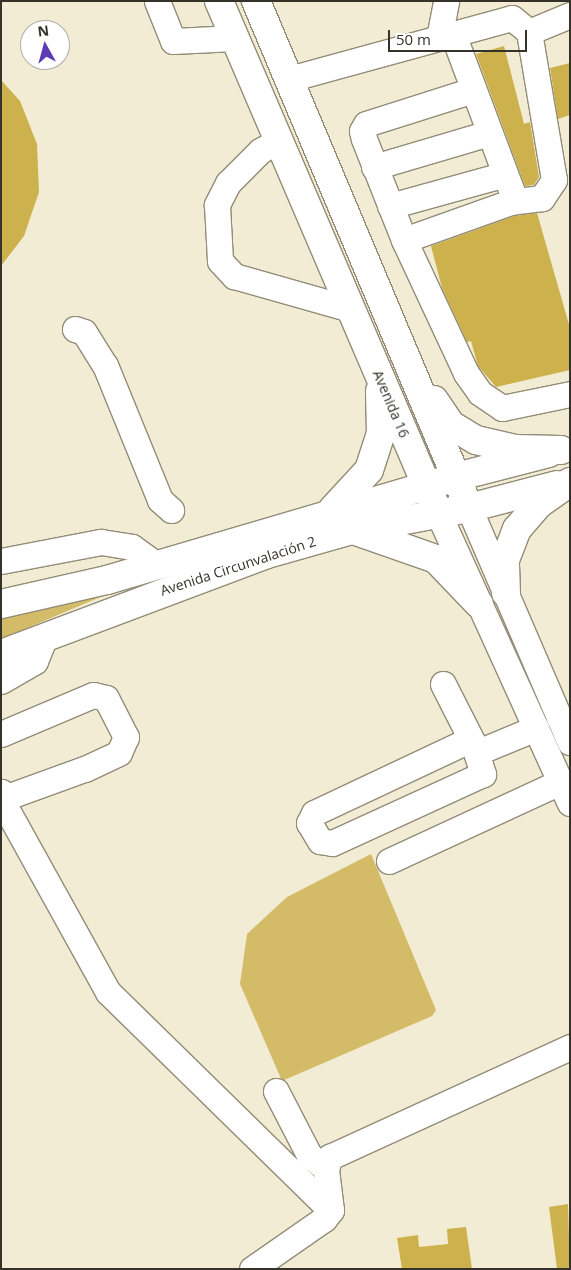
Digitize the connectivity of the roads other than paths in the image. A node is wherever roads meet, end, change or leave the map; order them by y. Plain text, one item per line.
1 (157, 1) edge
2 (219, 1) edge
3 (256, 1) edge
4 (446, 1) edge
5 (570, 15) edge
6 (515, 17) edge
7 (446, 36) junction
8 (235, 38) junction
9 (289, 79) junction
10 (473, 90) junction
11 (489, 133) junction
12 (279, 140) junction
13 (374, 167) junction
14 (505, 174) junction
15 (511, 202) junction
16 (390, 206) junction
17 (404, 240) junction
18 (351, 309) junction
19 (75, 329) dead end
20 (409, 365) junction
21 (378, 372) junction
22 (570, 394) edge
23 (566, 449) edge
24 (456, 477) junction
25 (570, 482) edge
26 (426, 485) junction
27 (469, 508) junction
28 (171, 510) dead end
29 (328, 514) junction
30 (440, 517) junction
31 (352, 530) junction
32 (1, 561) edge
33 (157, 565) junction
34 (506, 593) junction
35 (1, 604) edge
36 (480, 604) junction
37 (45, 636) junction
38 (1, 654) edge
39 (1, 681) edge
40 (443, 684) dead end
41 (536, 728) junction
42 (1, 734) edge
43 (570, 742) edge
44 (475, 747) junction
45 (565, 793) edge
46 (2, 796) edge
47 (389, 861) dead end
48 (570, 1047) edge
49 (276, 1091) dead end
50 (326, 1169) junction
51 (331, 1210) junction
52 (252, 1269) edge

1 - 8 street
2 - 8 main road, Avenida 16
3 - 9 main road
4 - 7 street
5 - 6 street
6 - 7 street
6 - 15 street
7 - 9 street
7 - 10 street
8 - 12 main road, Avenida 16
9 - 20 main road
10 - 11 street
10 - 13 street
11 - 13 street
11 - 14 street
12 - 18 main road, Avenida 16
12 - 18 street
13 - 16 street
14 - 15 street
14 - 16 street
15 - 17 street
16 - 17 street
17 - 22 street
18 - 21 main road, Avenida 16
19 - 28 street
20 - 23 main road
20 - 24 main road
21 - 26 main road, Avenida 16
21 - 29 main road
23 - 24 main road, Avenida Circunvalación 2
24 - 26 main road, Avenida Circunvalación 2
24 - 27 main road
25 - 27 main road, Avenida Circunvalación 2
25 - 34 main road
26 - 29 main road, Avenida Circunvalación 2
26 - 30 main road, Avenida 16
27 - 30 main road, Avenida Circunvalación 2
27 - 34 street
29 - 33 main road, Avenida Circunvalación 2
30 - 31 main road, Avenida Circunvalación 2
30 - 36 street, Avenida 16
31 - 36 main road
31 - 37 main road, Avenida Circunvalación 2
32 - 33 street
33 - 35 main road, Avenida Circunvalación 2
34 - 43 street
36 - 41 street, Avenida 16
37 - 38 main road, Avenida Circunvalación 2
37 - 39 street
40 - 44 street
41 - 44 street
41 - 45 street, Avenida 16
42 - 46 street
44 - 44 street
45 - 47 street
46 - 51 street
48 - 50 street
49 - 50 street
50 - 51 street
51 - 52 street

